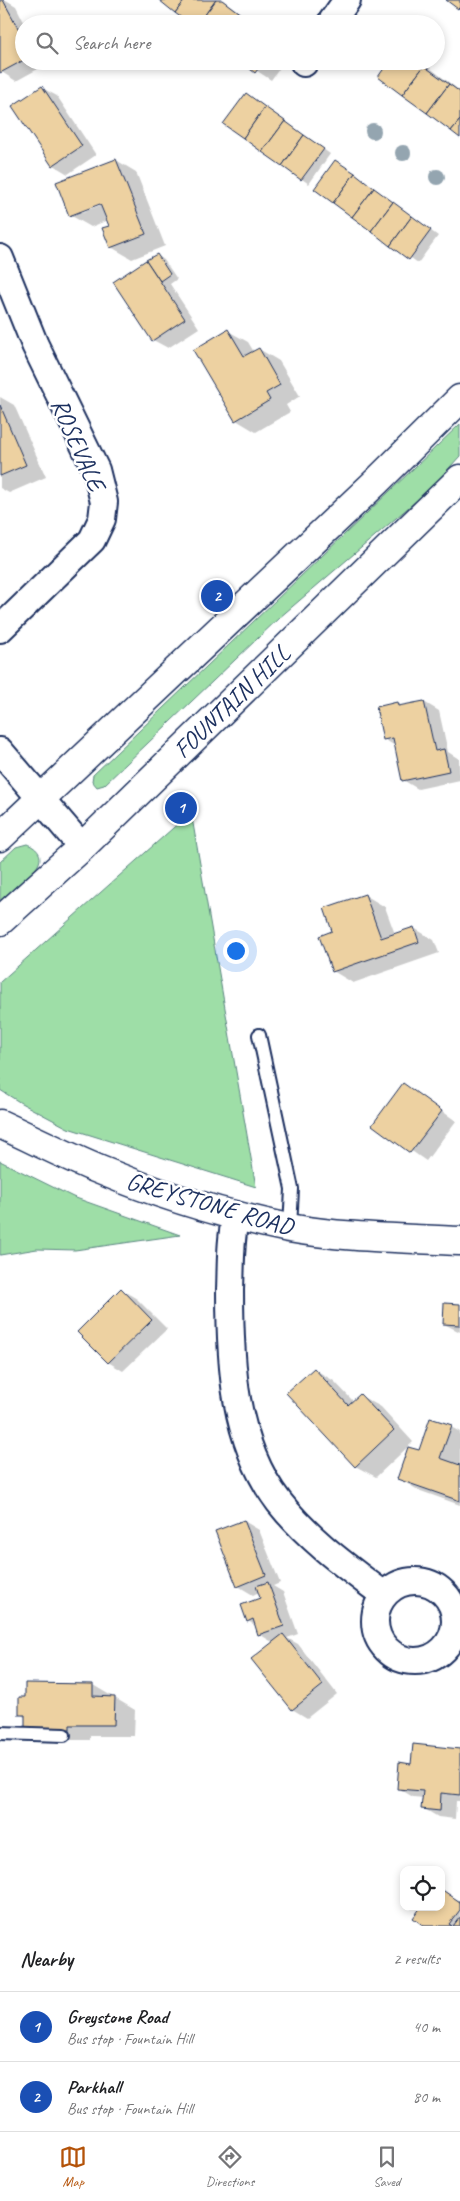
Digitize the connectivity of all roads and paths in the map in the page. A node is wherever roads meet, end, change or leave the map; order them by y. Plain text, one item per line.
1 (347, 0) edge
2 (336, 15) edge
3 (0, 258) edge
4 (460, 399) edge
5 (460, 479) edge
6 (0, 629) edge
7 (0, 751) edge
8 (42, 799) junction
9 (0, 838) edge
10 (82, 847) junction
11 (0, 921) edge
12 (259, 1035) dead end
13 (0, 1124) edge
14 (236, 1215) junction
15 (290, 1228) junction
16 (460, 1241) edge
17 (384, 1596) dead end
18 (0, 1733) edge
19 (64, 1735) dead end

1 - 2 street
3 - 6 street, ROSEVALE
4 - 8 street
5 - 10 street, FOUNTAIN HILL
7 - 8 street
8 - 9 street
8 - 10 street
10 - 11 street, FOUNTAIN HILL
12 - 15 lane
13 - 14 street, GREYSTONE ROAD
14 - 15 street, GREYSTONE ROAD
14 - 17 street
15 - 16 street, GREYSTONE ROAD
18 - 19 lane

